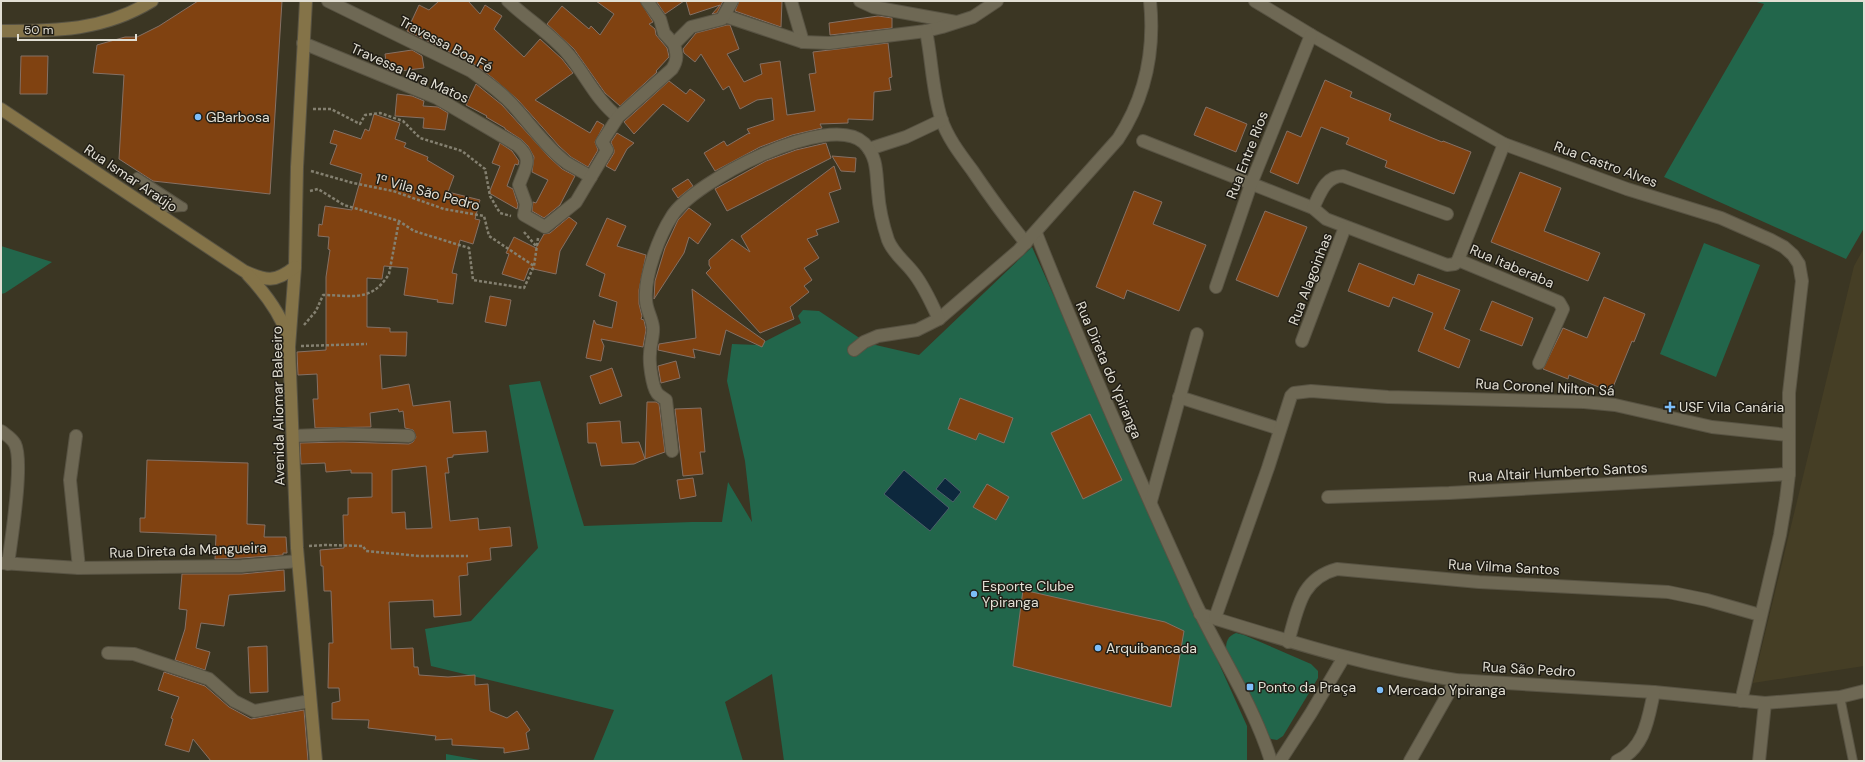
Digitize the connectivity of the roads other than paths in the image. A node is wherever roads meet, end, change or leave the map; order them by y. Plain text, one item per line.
1 (152, 1) edge
2 (306, 1) edge
3 (328, 1) edge
4 (508, 1) edge
5 (647, 1) edge
6 (732, 1) edge
7 (791, 1) edge
8 (860, 1) edge
9 (997, 1) edge
10 (1150, 1) edge
11 (1254, 1) edge
12 (725, 16) junction
13 (960, 22) junction
14 (1, 31) edge
15 (926, 31) junction
16 (1310, 35) junction
17 (803, 42) junction
18 (303, 43) junction
19 (674, 44) junction
20 (1, 108) edge
21 (618, 117) junction
22 (942, 120) junction
23 (1143, 142) dead end
24 (1504, 144) junction
25 (869, 149) junction
26 (591, 177) junction
27 (136, 178) dead end
28 (1251, 184) junction
29 (1313, 208) junction
30 (152, 210) junction
31 (1447, 214) dead end
32 (1346, 228) junction
33 (1036, 233) junction
34 (1026, 244) junction
35 (1458, 260) junction
36 (295, 267) junction
37 (244, 271) junction
38 (1216, 287) dead end
39 (939, 319) junction
40 (1197, 334) dead end
41 (1302, 341) dead end
42 (289, 343) junction
43 (854, 350) dead end
44 (1539, 363) dead end
45 (1180, 397) junction
46 (1280, 429) junction
47 (1, 432) edge
48 (1788, 435) junction
49 (76, 436) dead end
50 (293, 436) junction
51 (409, 436) dead end
52 (672, 451) dead end
53 (1789, 474) junction
54 (1328, 497) dead end
55 (1151, 501) junction
56 (298, 561) junction
57 (4, 564) edge
58 (79, 568) junction
59 (1200, 614) junction
60 (1760, 615) junction
61 (1215, 618) junction
62 (1288, 642) junction
63 (108, 653) dead end
64 (1344, 657) junction
65 (1456, 680) junction
66 (1864, 691) edge
67 (1654, 692) junction
68 (1840, 696) junction
69 (310, 701) junction
70 (1741, 701) junction
71 (1765, 703) junction
72 (316, 761) edge
73 (1270, 761) edge
74 (1280, 761) edge
75 (1410, 761) edge
76 (1617, 761) edge
77 (1759, 761) edge
78 (1853, 761) edge

1 - 14 main road
2 - 18 main road, Avenida Aliomar Baleeiro
3 - 26 street, Travessa Boa Fé
4 - 21 street
5 - 19 street
6 - 12 street
7 - 17 street
8 - 13 street
9 - 13 street
10 - 33 street
11 - 16 street, Rua Castro Alves
12 - 17 street
12 - 19 street
13 - 15 street
15 - 17 street
15 - 22 street
16 - 24 street, Rua Castro Alves
16 - 28 street, Rua Entre Rios
18 - 26 street, Travessa Iara Matos
18 - 36 main road, Avenida Aliomar Baleeiro
19 - 21 street
20 - 30 main road, Rua Ismar Araújo
21 - 26 street
22 - 25 street
22 - 34 street
23 - 28 street, Rua Itaberaba
24 - 35 street, Rua Itaberaba
24 - 48 street, Rua Castro Alves
25 - 39 street
25 - 52 street
27 - 30 lane
28 - 29 street, Rua Itaberaba
28 - 38 street, Rua Entre Rios
29 - 31 street
29 - 32 street, Rua Itaberaba
30 - 37 main road, Rua Ismar Araújo
32 - 35 street, Rua Itaberaba
32 - 41 street, Rua Alagoinhas
33 - 34 street
33 - 55 street, Rua Direta do Ypiranga
34 - 39 street
35 - 44 street, Rua Itaberaba
36 - 37 main road, Rua Ismar Araújo
36 - 42 main road, Avenida Aliomar Baleeiro
37 - 42 main road, Rua Ismar Araújo
39 - 43 street
40 - 45 street
42 - 50 main road, Avenida Aliomar Baleeiro
45 - 46 street
45 - 55 street
46 - 48 street, Rua Coronel Nilton Sá
46 - 61 street
47 - 57 street, Rua Direta da Mangueira
48 - 53 street
49 - 58 street
50 - 51 street
50 - 56 main road, Avenida Aliomar Baleeiro
53 - 54 street, Rua Altair Humberto Santos
53 - 60 street
55 - 59 street, Rua Direta do Ypiranga
56 - 58 street, Rua Direta da Mangueira
56 - 69 main road, Avenida Aliomar Baleeiro
57 - 58 street, Rua Direta da Mangueira
59 - 61 street, Rua São Pedro
59 - 73 street, Rua Direta do Ypiranga
60 - 62 street, Rua Vilma Santos
60 - 70 street
61 - 62 street, Rua São Pedro
62 - 64 street, Rua São Pedro
63 - 69 street
64 - 65 street, Rua São Pedro
64 - 74 street
65 - 67 street, Rua São Pedro
65 - 75 street
66 - 68 street, Rua São Pedro
67 - 70 street, Rua São Pedro
67 - 76 street
68 - 71 street, Rua São Pedro
68 - 78 lane
69 - 72 main road, Avenida Aliomar Baleeiro
70 - 71 street, Rua São Pedro
71 - 77 street

